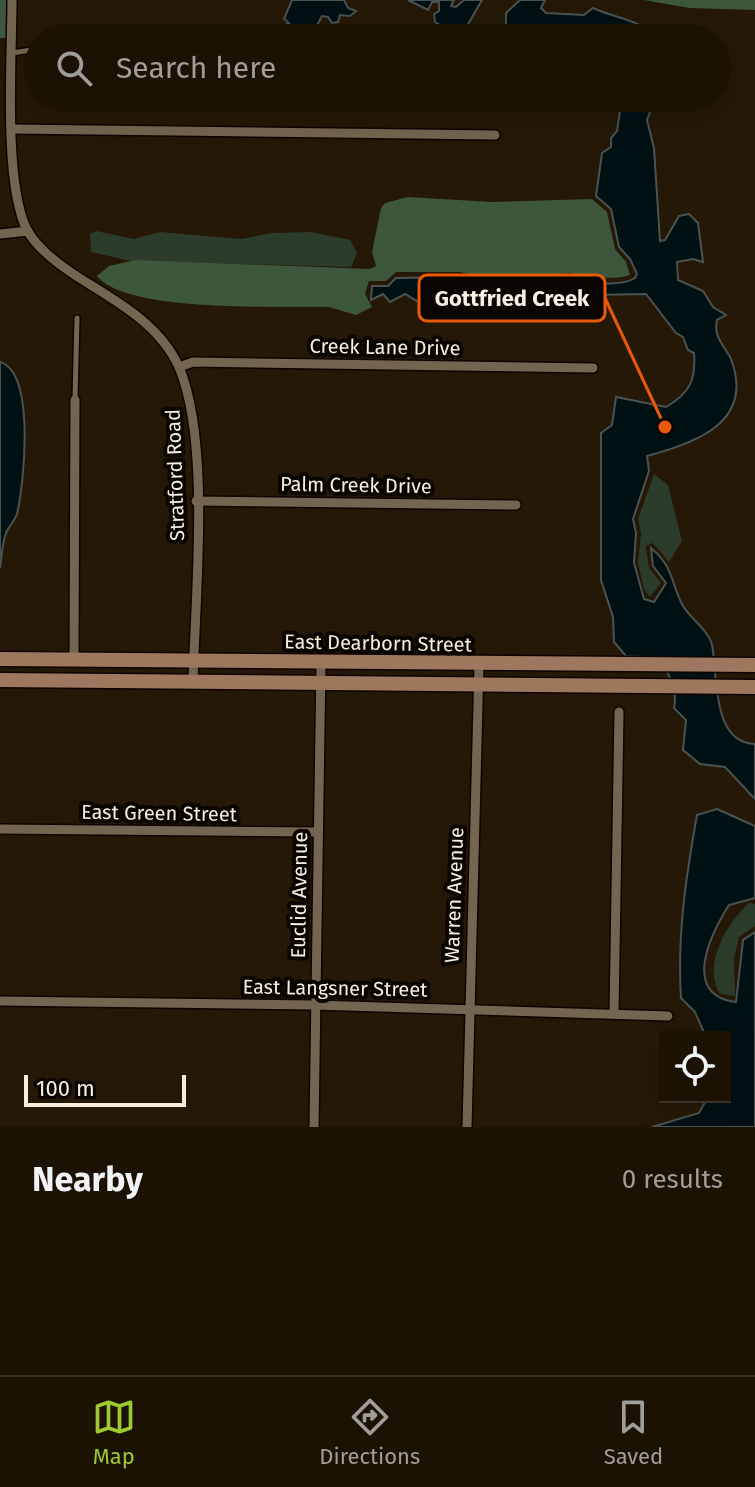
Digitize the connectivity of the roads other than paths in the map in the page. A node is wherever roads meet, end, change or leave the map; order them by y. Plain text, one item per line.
1 (12, 0) edge
2 (24, 51) edge
3 (12, 53) junction
4 (0, 105) edge
5 (12, 105) junction
6 (13, 129) junction
7 (495, 135) dead end
8 (28, 231) junction
9 (0, 234) edge
10 (77, 318) dead end
11 (179, 367) junction
12 (593, 368) dead end
13 (75, 400) joint
14 (196, 501) junction
15 (516, 505) dead end
16 (0, 659) edge
17 (74, 659) junction
18 (193, 660) junction
19 (321, 663) junction
20 (479, 665) junction
21 (755, 665) edge
22 (0, 680) edge
23 (193, 682) junction
24 (321, 683) junction
25 (479, 685) junction
26 (755, 687) edge
27 (619, 712) dead end
28 (0, 829) edge
29 (318, 832) junction
30 (0, 1001) edge
31 (315, 1005) junction
32 (469, 1009) junction
33 (614, 1013) junction
34 (668, 1016) dead end
35 (314, 1127) edge
36 (467, 1127) edge

1 - 3 street, Stratford Road
2 - 3 lane
3 - 5 street, Stratford Road
4 - 5 street
5 - 6 street, Stratford Road
6 - 7 street
6 - 8 street, Stratford Road
8 - 9 street
8 - 11 street, Stratford Road
10 - 13 lane
11 - 12 street, Creek Lane Drive
11 - 14 street, Stratford Road
13 - 17 street
14 - 15 street, Palm Creek Drive
14 - 18 street, Stratford Road
16 - 17 main road, East Dearborn Street
17 - 18 main road, East Dearborn Street
18 - 19 main road, East Dearborn Street
18 - 23 street, Stratford Road
19 - 20 main road, East Dearborn Street
19 - 24 street, Euclid Avenue
20 - 21 main road, East Dearborn Street
20 - 25 street, Warren Avenue
22 - 23 main road, East Dearborn Street
23 - 24 main road, East Dearborn Street
24 - 25 main road, East Dearborn Street
24 - 29 street, Euclid Avenue
25 - 26 main road, East Dearborn Street
25 - 32 street, Warren Avenue
27 - 33 street
28 - 29 street, East Green Street
29 - 31 street, Euclid Avenue
30 - 31 street, East Langsner Street
31 - 32 street, East Langsner Street
31 - 35 street, Euclid Avenue
32 - 33 street, East Langsner Street
32 - 36 street, Warren Avenue
33 - 34 street, East Langsner Street

